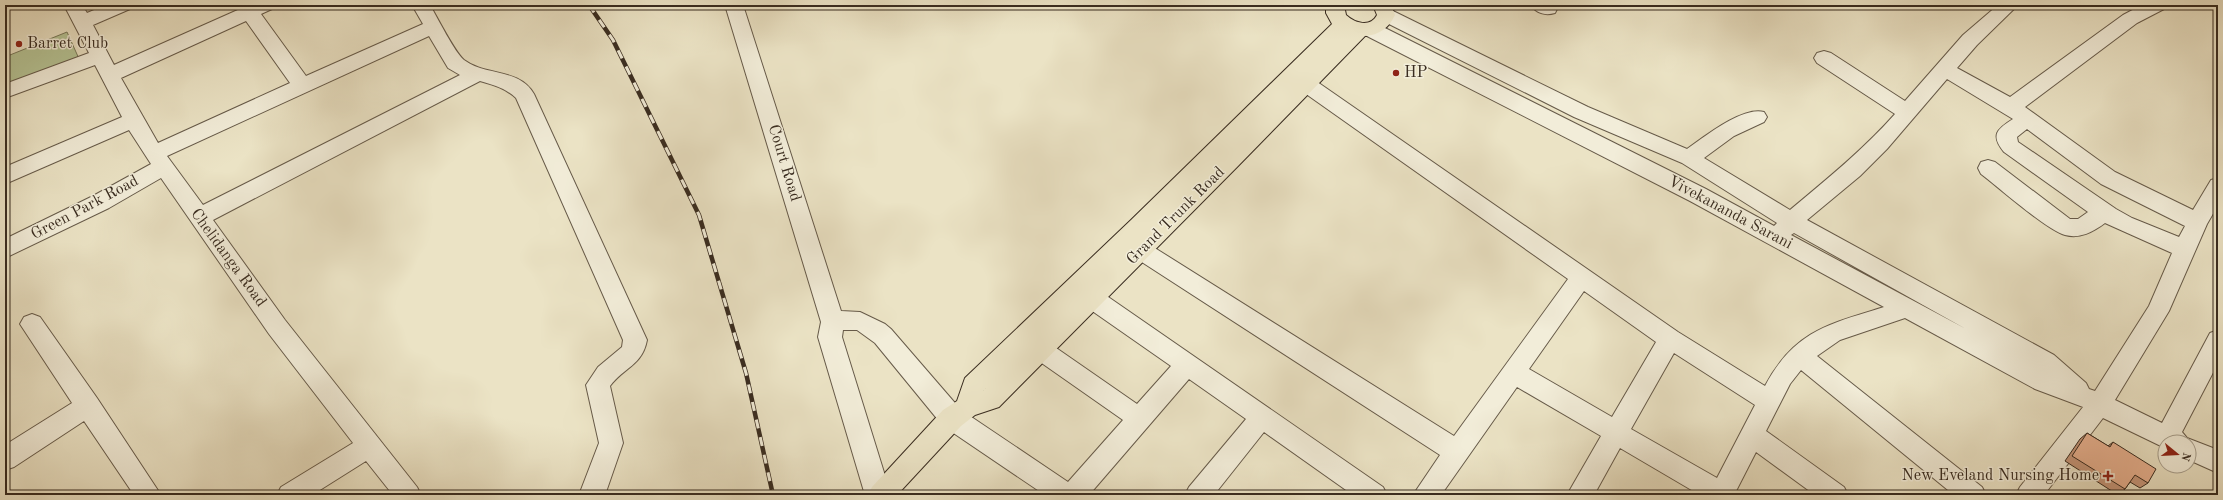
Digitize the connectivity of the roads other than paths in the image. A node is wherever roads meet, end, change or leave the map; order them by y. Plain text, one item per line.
1 (123, 5) edge
2 (421, 5) edge
3 (734, 5) edge
4 (1981, 5) edge
5 (2157, 5) edge
6 (257, 8) edge
7 (2003, 10) edge
8 (78, 14) edge
9 (1363, 18) edge
10 (434, 26) junction
11 (100, 56) junction
12 (1824, 58) dead end
13 (1944, 69) junction
14 (478, 74) junction
15 (110, 75) junction
16 (1306, 84) junction
17 (302, 86) junction
18 (5, 91) edge
19 (2011, 107) junction
20 (1907, 112) junction
21 (1757, 117) dead end
22 (2028, 119) junction
23 (133, 120) junction
24 (1689, 158) junction
25 (160, 159) junction
26 (1988, 168) dead end
27 (5, 176) edge
28 (2218, 186) edge
29 (2104, 212) junction
30 (199, 217) junction
31 (1791, 221) junction
32 (2197, 222) junction
33 (1777, 238) junction
34 (5, 249) edge
35 (2185, 249) junction
36 (1142, 251) junction
37 (1582, 277) junction
38 (1093, 299) junction
39 (1908, 308) junction
40 (833, 322) junction
41 (32, 324) dead end
42 (1670, 339) junction
43 (2218, 340) edge
44 (1041, 350) junction
45 (1799, 354) junction
46 (1186, 365) junction
47 (1514, 372) junction
48 (1770, 400) junction
49 (2094, 402) junction
50 (88, 406) junction
51 (970, 407) junction
52 (1262, 417) junction
53 (1140, 419) junction
54 (1616, 433) junction
55 (2160, 434) edge
56 (2175, 434) edge
57 (1752, 435) junction
58 (369, 446) junction
59 (1457, 452) junction
60 (2197, 452) edge
61 (5, 459) edge
62 (2218, 462) edge
63 (1721, 494) edge
64 (148, 495) edge
65 (290, 495) edge
66 (408, 495) edge
67 (592, 495) edge
68 (878, 495) edge
69 (881, 495) edge
70 (1066, 495) edge
71 (1073, 495) edge
72 (1198, 495) edge
73 (1374, 495) edge
74 (1426, 495) edge
75 (1580, 495) edge
76 (1836, 495) edge
77 (1973, 495) edge
78 (2029, 495) edge

1 - 8 street
2 - 10 street
3 - 40 street, Court Road
4 - 7 street
5 - 19 street
6 - 15 street
6 - 17 street
7 - 13 street
8 - 11 street, Chelidanga Road
9 - 16 main road, Grand Trunk Road
9 - 24 street, Vivekananda Sarani
9 - 33 street, Vivekananda Sarani
9 - 51 main road, Grand Trunk Road
10 - 14 street
10 - 17 street, Green Park Road
11 - 15 street, Chelidanga Road
11 - 18 street
12 - 20 street
13 - 19 street
13 - 20 street
14 - 30 street
14 - 67 street
15 - 23 street, Chelidanga Road
16 - 36 main road, Grand Trunk Road
16 - 37 street
17 - 25 street, Green Park Road
19 - 22 street
20 - 31 street
21 - 24 street
22 - 29 street
22 - 32 street
23 - 25 street, Chelidanga Road
23 - 27 street
24 - 31 street, Vivekananda Sarani
25 - 30 street, Chelidanga Road
25 - 34 street, Green Park Road
26 - 29 street
28 - 32 street
29 - 35 street
30 - 58 street, Chelidanga Road
31 - 33 street
31 - 49 street, Vivekananda Sarani
32 - 35 street
33 - 39 street, Vivekananda Sarani
35 - 49 street
36 - 38 main road, Grand Trunk Road
36 - 59 street
37 - 42 street
37 - 47 street
38 - 44 main road, Grand Trunk Road
38 - 46 street
39 - 45 street
39 - 49 street, Vivekananda Sarani
40 - 51 street
40 - 68 street, Court Road
41 - 50 street
42 - 48 street
42 - 54 street
43 - 56 street
44 - 51 main road, Grand Trunk Road
44 - 53 street
45 - 48 street
45 - 77 street
46 - 52 street
46 - 53 street
47 - 54 street
47 - 59 street
48 - 57 street
49 - 55 street, Vivekananda Sarani
49 - 78 street
50 - 61 street
50 - 64 street
51 - 69 main road
51 - 70 street
52 - 72 street
52 - 73 street
53 - 71 street
54 - 63 street
54 - 75 street
57 - 63 street
57 - 76 street
58 - 65 street
58 - 66 street, Chelidanga Road
59 - 74 street
60 - 62 street

